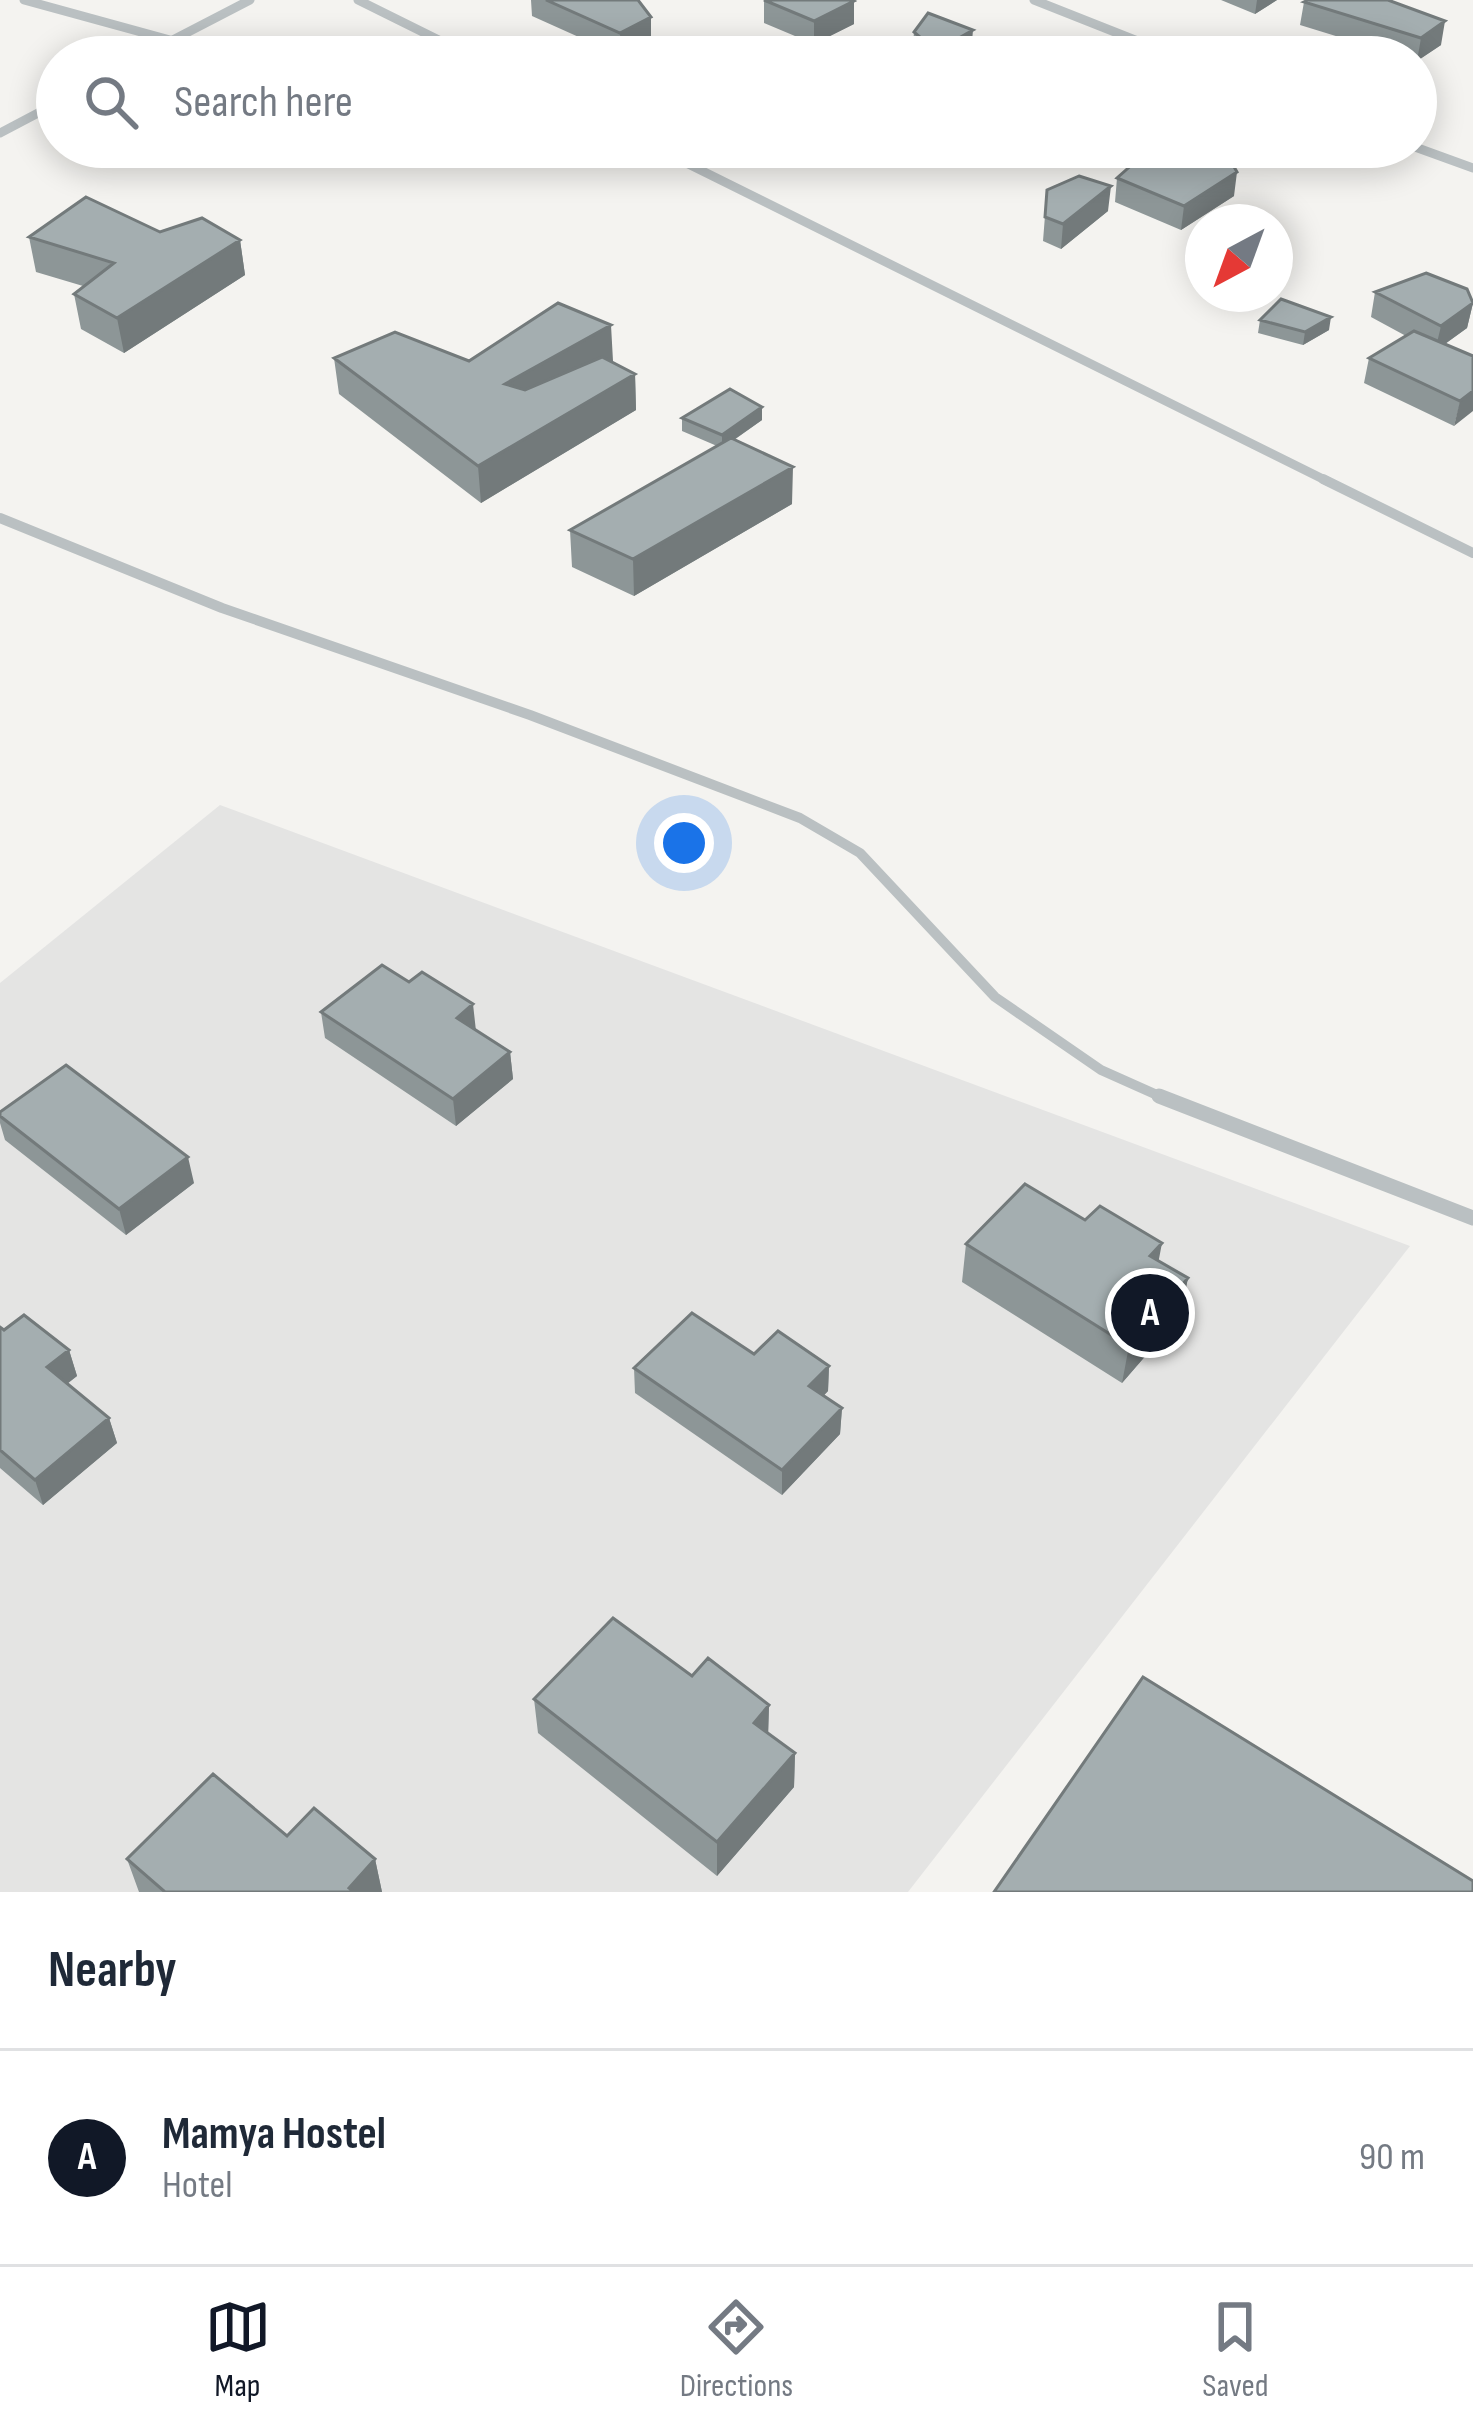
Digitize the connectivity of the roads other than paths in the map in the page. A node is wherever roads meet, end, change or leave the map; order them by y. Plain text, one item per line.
1 (24, 0) edge
2 (250, 0) edge
3 (358, 0) edge
4 (1034, 0) edge
5 (155, 36) edge
6 (178, 36) edge
7 (431, 36) edge
8 (1125, 36) edge
9 (36, 114) edge
10 (0, 133) edge
11 (1437, 155) edge
12 (696, 168) edge
13 (1473, 168) edge
14 (0, 518) edge
15 (1473, 553) edge
16 (1473, 1218) edge

1 - 5 street
2 - 6 street
3 - 7 street
4 - 8 street
9 - 10 street
11 - 13 street
12 - 15 street
14 - 16 street

